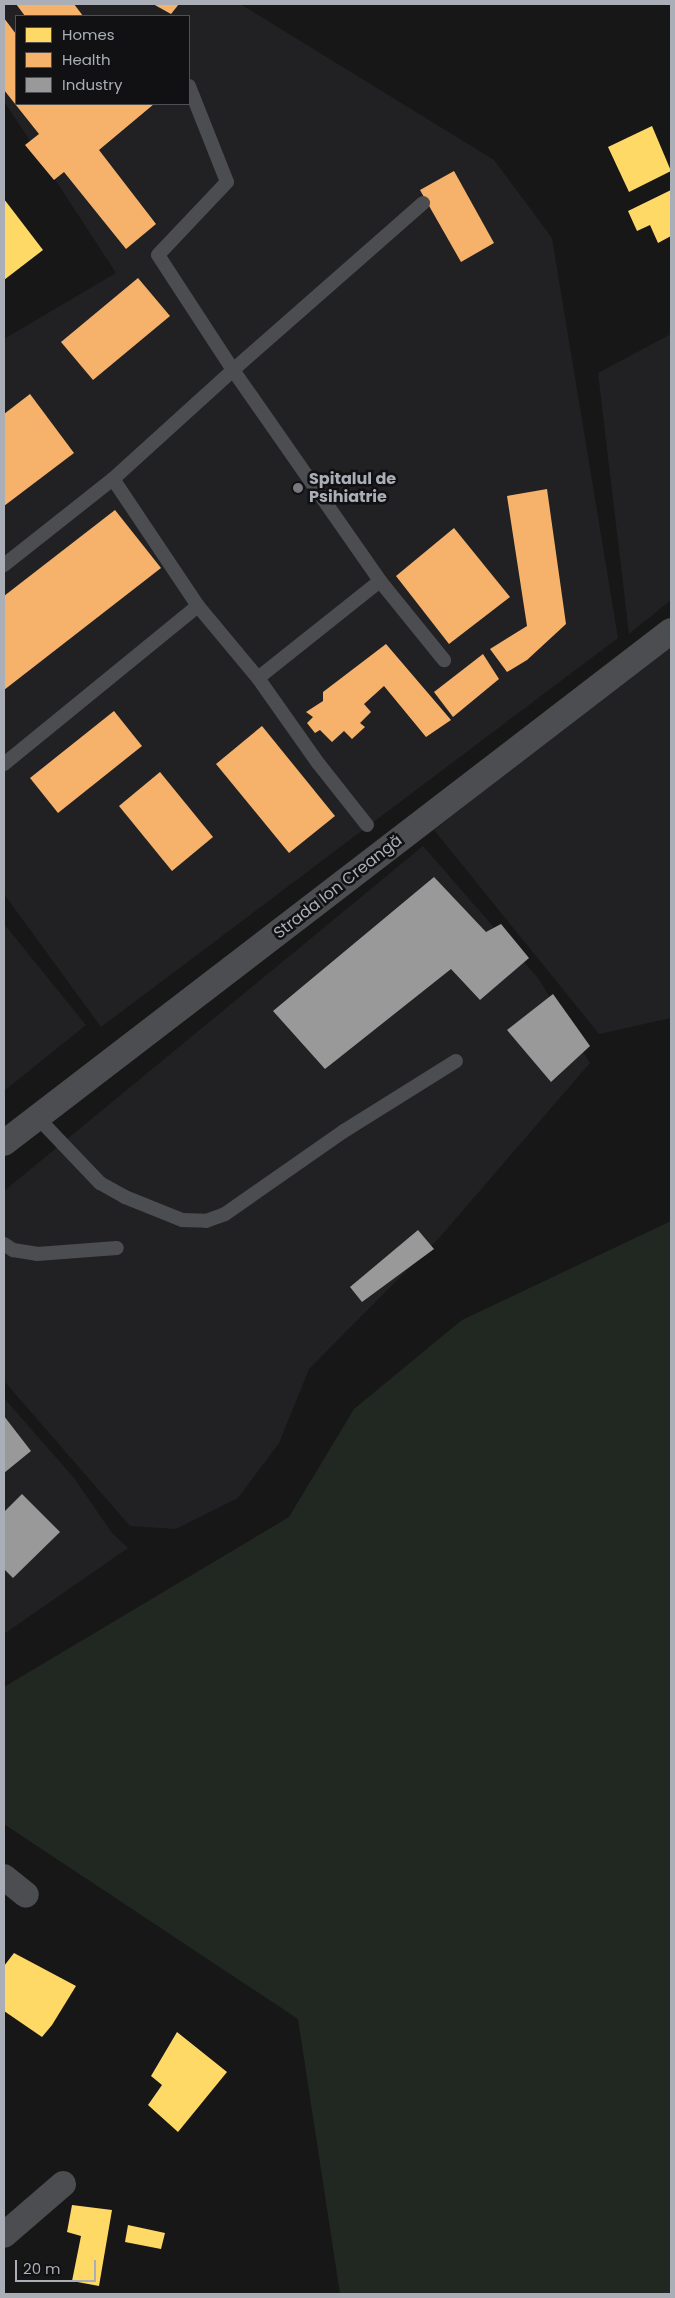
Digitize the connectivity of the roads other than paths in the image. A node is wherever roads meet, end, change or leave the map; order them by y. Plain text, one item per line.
1 (190, 89) edge
2 (423, 203) dead end
3 (234, 370) junction
4 (113, 480) junction
5 (4, 564) edge
6 (380, 581) junction
7 (198, 606) junction
8 (671, 631) edge
9 (444, 660) dead end
10 (258, 678) junction
11 (4, 764) edge
12 (367, 825) dead end
13 (456, 1061) dead end
14 (38, 1118) junction
15 (4, 1143) edge
16 (4, 1244) edge
17 (117, 1248) dead end
18 (4, 1877) edge
19 (26, 1894) dead end
20 (63, 2184) dead end
21 (4, 2235) edge

1 - 3 lane
2 - 3 lane
3 - 4 lane
3 - 6 lane
4 - 5 lane
4 - 7 lane
6 - 9 lane
6 - 10 lane
7 - 10 lane
7 - 11 lane
8 - 14 street, Strada Ion Creangă
10 - 12 lane
13 - 14 lane
14 - 15 street, Strada Ion Creangă
16 - 17 lane
18 - 19 street
20 - 21 street

